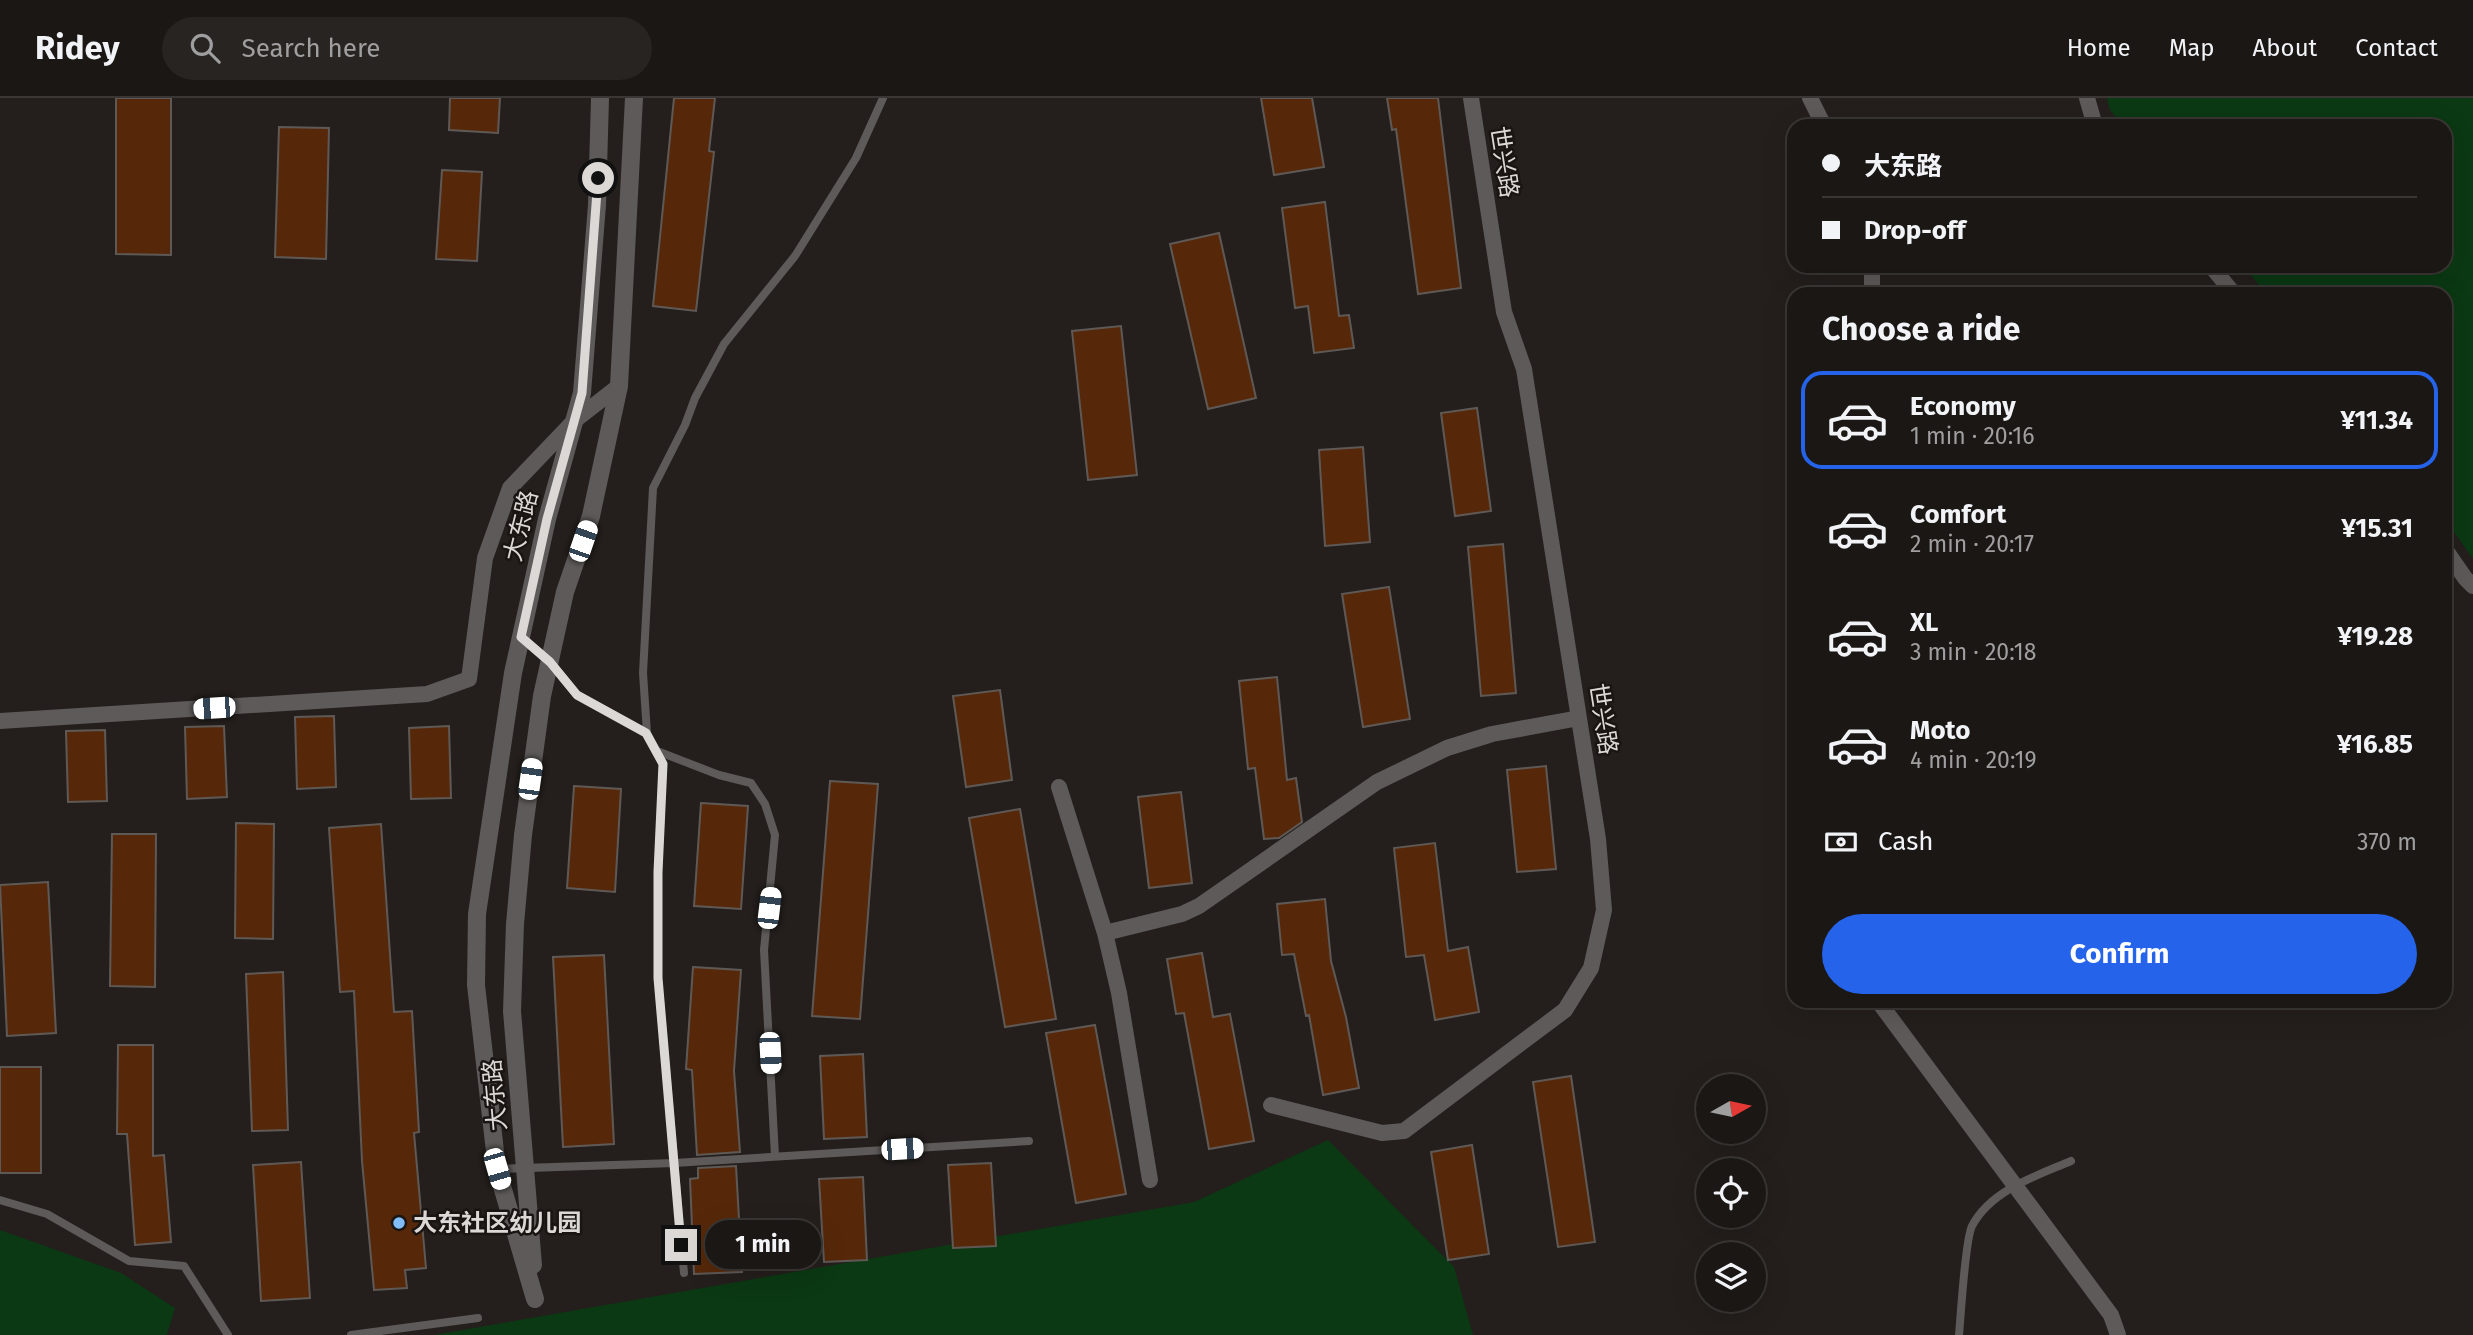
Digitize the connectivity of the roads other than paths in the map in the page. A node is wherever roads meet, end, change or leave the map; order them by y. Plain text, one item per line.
1 (600, 98) edge
2 (634, 98) edge
3 (883, 98) edge
4 (1471, 98) edge
5 (1810, 98) edge
6 (2087, 98) edge
7 (1820, 119) edge
8 (2093, 119) edge
9 (2217, 273) edge
10 (2228, 287) edge
11 (620, 386) junction
12 (574, 421) junction
13 (2452, 559) edge
14 (2473, 586) edge
15 (521, 637) junction
16 (550, 662) junction
17 (1579, 718) junction
18 (0, 721) edge
19 (646, 733) junction
20 (656, 751) junction
21 (1059, 787) dead end
22 (1105, 933) junction
23 (1883, 1008) edge
24 (1271, 1105) dead end
25 (1029, 1141) dead end
26 (775, 1156) junction
27 (2071, 1161) dead end
28 (674, 1163) junction
29 (527, 1167) junction
30 (497, 1169) junction
31 (1150, 1180) dead end
32 (2014, 1185) junction
33 (0, 1200) edge
34 (684, 1273) dead end
35 (478, 1318) dead end
36 (228, 1335) edge
37 (351, 1335) edge
38 (1959, 1335) edge
39 (2118, 1335) edge

1 - 12 street, 大东路
2 - 11 street, 大东路
3 - 19 lane
4 - 17 street, 世兴路
5 - 7 street
6 - 8 street
9 - 10 street
11 - 12 street
11 - 16 street, 大东路
12 - 15 street, 大东路
12 - 18 street
13 - 14 street
15 - 16 lane
15 - 30 street, 大东路
16 - 19 lane
16 - 29 street, 大东路
17 - 22 street
17 - 24 street, 世兴路
19 - 20 lane
20 - 26 lane
20 - 28 lane
21 - 22 street
22 - 31 street
23 - 32 street
25 - 26 lane
26 - 28 lane
27 - 32 lane
28 - 29 lane
28 - 34 lane
29 - 30 lane
29 - 30 street, 大东路
32 - 38 lane
32 - 39 street
33 - 36 lane
35 - 37 lane

